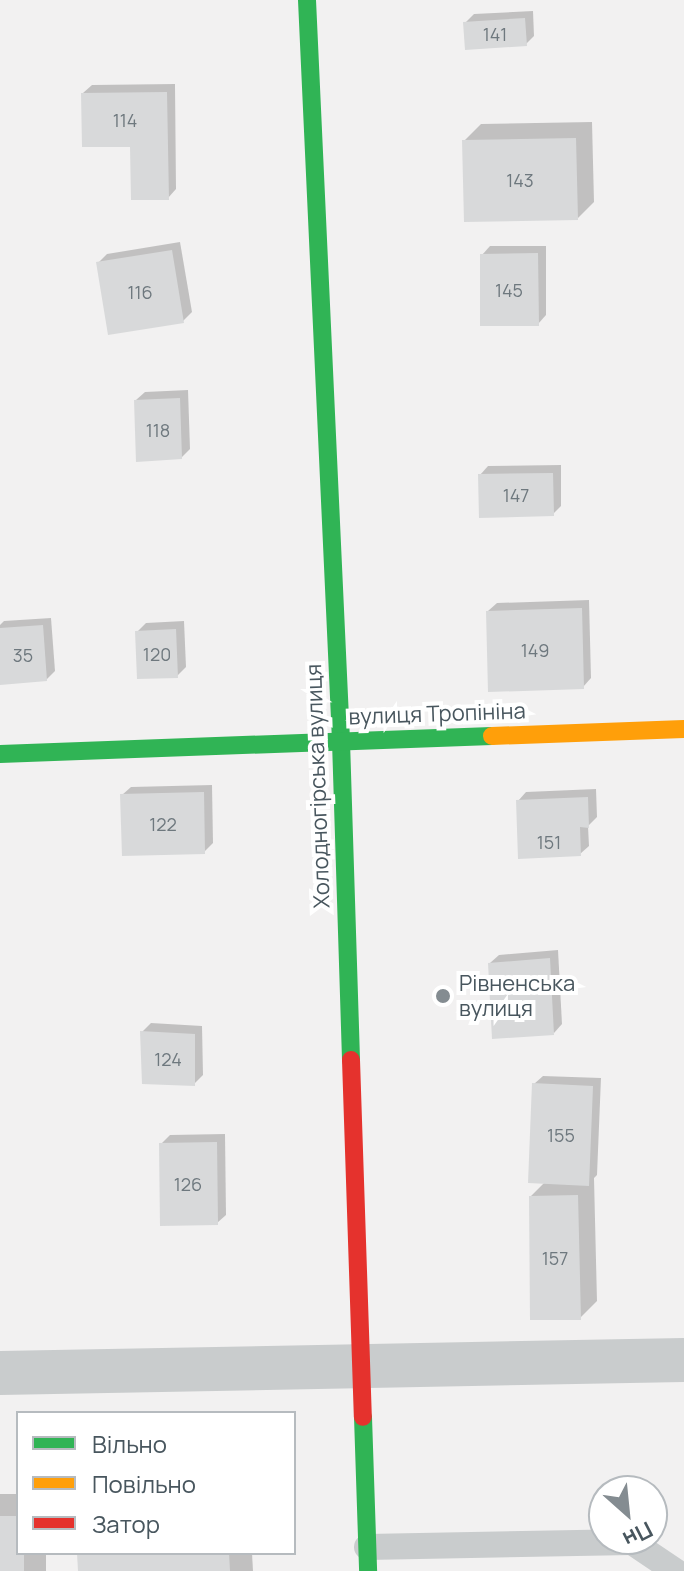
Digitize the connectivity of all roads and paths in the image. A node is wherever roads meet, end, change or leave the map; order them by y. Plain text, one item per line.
1 (307, 0) edge
2 (684, 729) edge
3 (341, 741) junction
4 (0, 754) edge
5 (684, 1360) edge
6 (362, 1367) junction
7 (0, 1373) edge
8 (367, 1559) edge
9 (675, 1571) edge

1 - 3 main road, Холодногірська вулиця
2 - 3 main road, вулиця Тропініна
3 - 4 main road, вулиця Тропініна
3 - 6 main road, Холодногірська вулиця
5 - 6 street
6 - 7 street
6 - 8 main road, Холодногірська вулиця
8 - 9 lane

